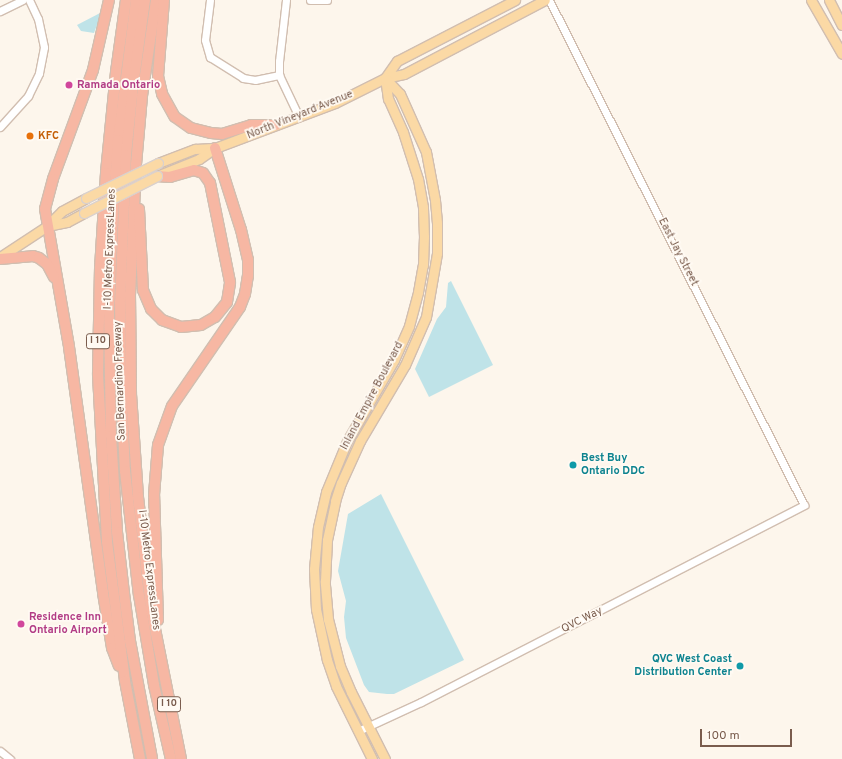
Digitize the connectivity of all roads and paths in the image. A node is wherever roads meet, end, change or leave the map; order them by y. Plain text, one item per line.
1 (23, 0) edge
2 (29, 0) edge
3 (109, 0) edge
4 (126, 0) edge
5 (136, 0) edge
6 (145, 0) edge
7 (156, 0) edge
8 (164, 0) edge
9 (210, 0) edge
10 (286, 0) edge
11 (310, 0) edge
12 (327, 0) edge
13 (515, 0) edge
14 (545, 0) edge
15 (549, 0) edge
16 (811, 0) edge
17 (829, 0) edge
18 (0, 11) edge
19 (842, 25) edge
20 (842, 54) edge
21 (279, 75) junction
22 (385, 78) junction
23 (299, 117) junction
24 (276, 125) junction
25 (0, 127) edge
26 (214, 148) junction
27 (136, 164) junction
28 (157, 176) junction
29 (47, 226) junction
30 (0, 258) edge
31 (60, 292) junction
32 (804, 506) joint
33 (158, 648) junction
34 (125, 681) junction
35 (368, 726) junction
36 (358, 731) junction
37 (0, 751) edge
38 (10, 759) edge
39 (140, 759) edge
40 (152, 759) edge
41 (171, 759) edge
42 (181, 759) edge
43 (372, 759) edge
44 (385, 759) edge

1 - 18 street
2 - 25 street
3 - 29 highway
4 - 34 highway, San Bernardino Freeway / I 10
5 - 40 highway, I-10 Metro ExpressLanes
6 - 41 highway, I-10 Metro ExpressLanes
7 - 27 highway, San Bernardino Freeway / I 10
8 - 24 highway
9 - 21 street
10 - 21 street
11 - 12 street
13 - 22 main road, North Vineyard Avenue
14 - 22 main road, North Vineyard Avenue
15 - 32 street, East Jay Street
16 - 20 main road
17 - 19 main road
21 - 23 street
22 - 23 main road, North Vineyard Avenue
22 - 35 main road, Inland Empire Boulevard
22 - 36 main road, Inland Empire Boulevard
23 - 24 main road, North Vineyard Avenue
24 - 26 main road, North Vineyard Avenue
26 - 28 main road, North Vineyard Avenue
26 - 29 main road, North Vineyard Avenue, bridge
26 - 33 highway
27 - 28 highway
27 - 33 highway, San Bernardino Freeway / I 10
28 - 29 main road, North Vineyard Avenue, bridge
29 - 30 main road, North Vineyard Avenue
29 - 31 highway
30 - 31 highway
31 - 34 highway
32 - 35 street, QVC Way
33 - 42 highway, San Bernardino Freeway / I 10
34 - 39 highway, San Bernardino Freeway / I 10
35 - 36 street, QVC Way
35 - 44 main road, Inland Empire Boulevard
36 - 43 main road, Inland Empire Boulevard
37 - 38 street

